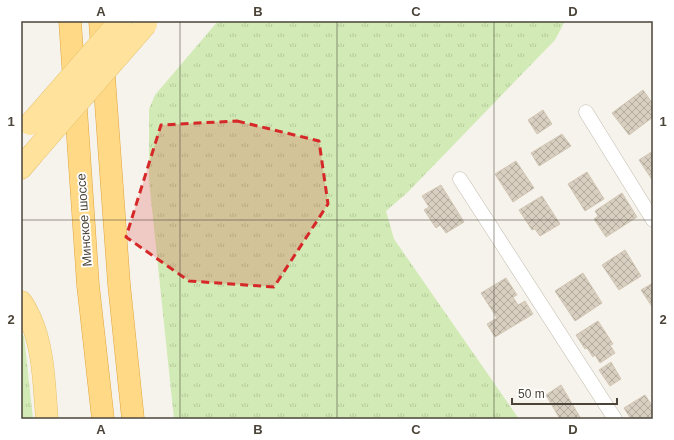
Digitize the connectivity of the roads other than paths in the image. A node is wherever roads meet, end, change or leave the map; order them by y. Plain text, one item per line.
1 (70, 21) edge
2 (100, 21) edge
3 (120, 21) edge
4 (148, 22) edge
5 (586, 112) dead end
6 (26, 130) edge
7 (27, 162) edge
8 (460, 179) dead end
9 (653, 220) edge
10 (21, 302) edge
11 (47, 419) edge
12 (103, 419) edge
13 (133, 419) edge
14 (614, 419) edge

1 - 12 highway, Минское шоссе
2 - 13 highway
3 - 6 main road, bridge
4 - 7 main road, bridge
5 - 9 street
8 - 14 street
10 - 11 main road

